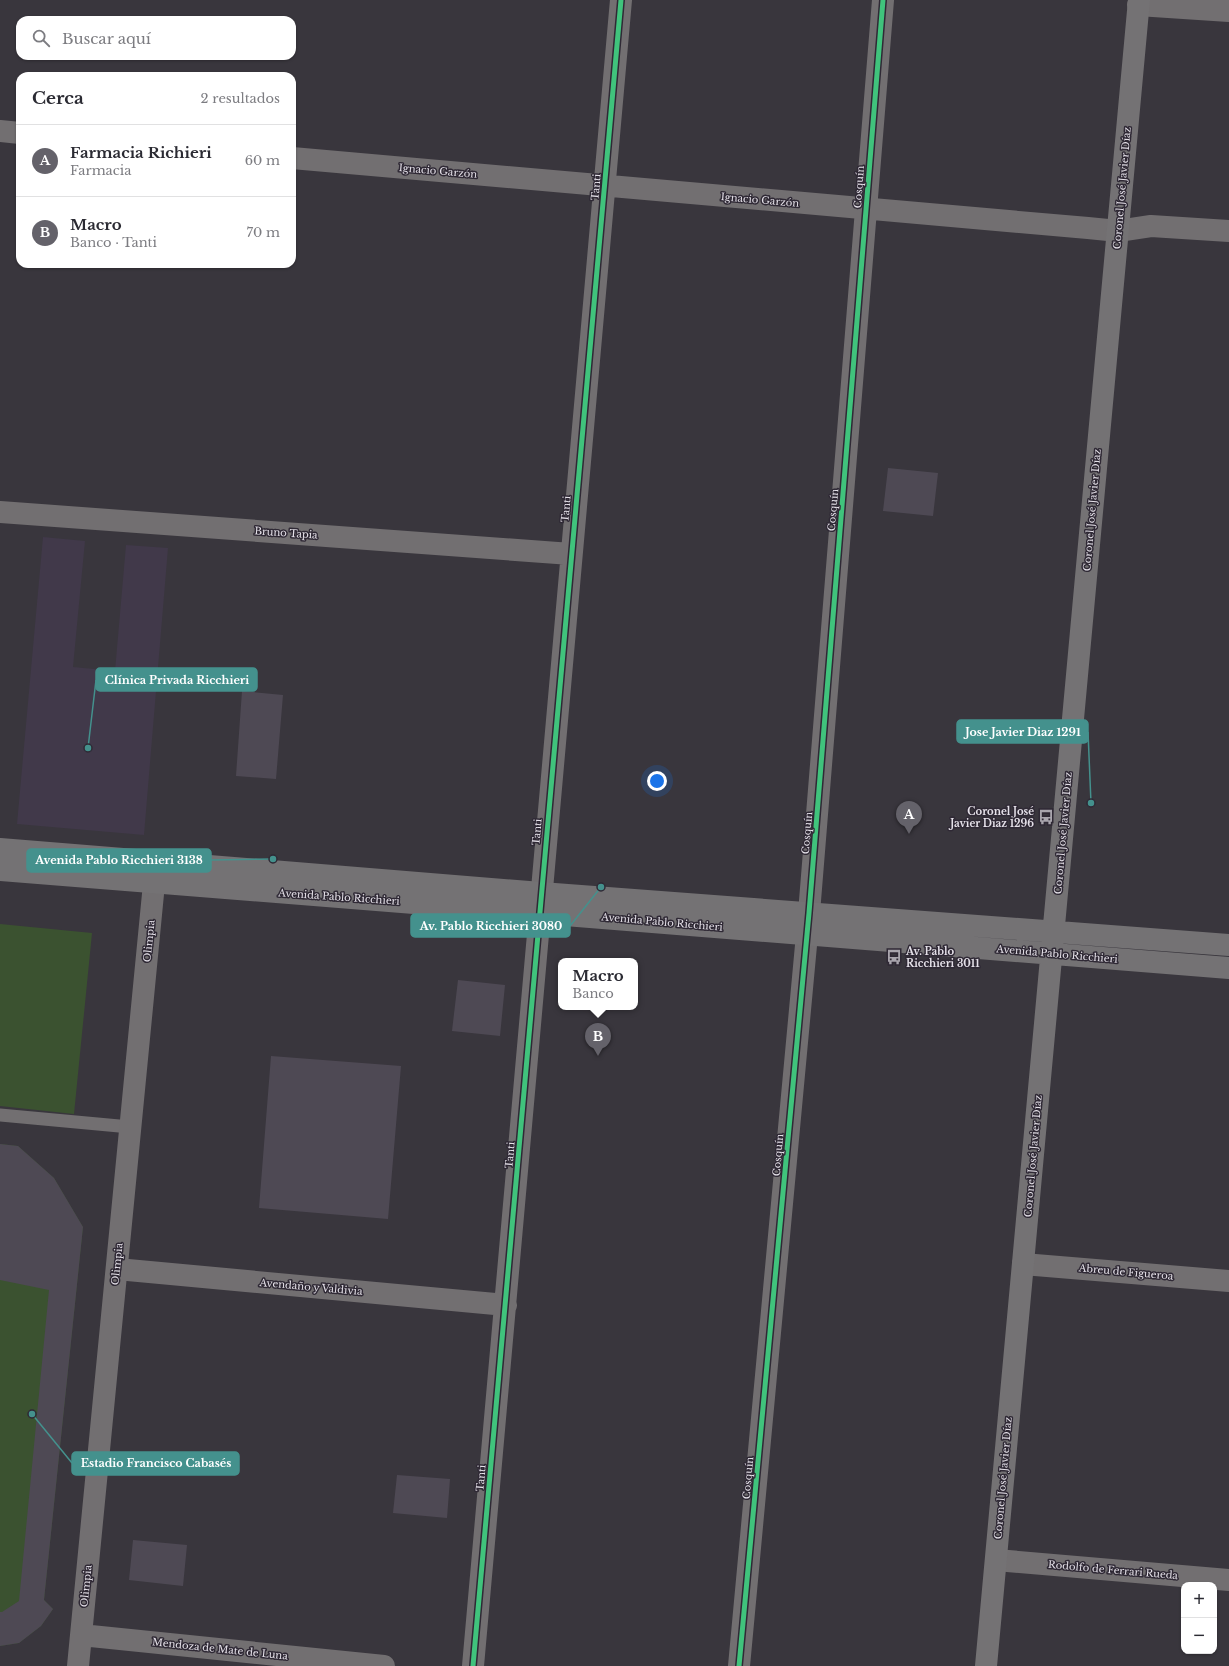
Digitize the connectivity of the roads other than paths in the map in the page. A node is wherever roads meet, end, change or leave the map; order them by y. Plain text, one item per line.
1 (621, 0) edge
2 (883, 0) edge
3 (1138, 2) edge
4 (1229, 11) edge
5 (0, 132) edge
6 (16, 133) edge
7 (296, 158) edge
8 (605, 186) junction
9 (867, 209) junction
10 (1118, 231) junction
11 (1229, 232) edge
12 (0, 512) edge
13 (571, 554) junction
14 (0, 849) edge
15 (0, 870) edge
16 (156, 872) junction
17 (540, 902) junction
18 (809, 913) junction
19 (1054, 931) junction
20 (807, 934) junction
21 (1229, 945) edge
22 (1052, 954) junction
23 (1229, 968) edge
24 (0, 1115) edge
25 (130, 1128) junction
26 (1023, 1264) junction
27 (117, 1269) junction
28 (1229, 1280) edge
29 (506, 1306) junction
30 (996, 1560) junction
31 (1229, 1580) edge
32 (81, 1635) junction
33 (78, 1666) edge
34 (384, 1666) edge
35 (473, 1666) edge
36 (739, 1666) edge
37 (986, 1666) edge

1 - 8 street, Tanti
2 - 9 street, Cosquín
3 - 4 street
3 - 10 main road, Coronel José Javier Díaz
5 - 6 street
7 - 8 street, Ignacio Garzón
8 - 9 street, Ignacio Garzón
8 - 13 street, Tanti
9 - 10 street, Ignacio Garzón
9 - 18 street, Cosquín
10 - 11 street, Ignacio Garzón
10 - 19 main road, Coronel José Javier Díaz
12 - 13 street, Bruno Tapia
13 - 17 street, Tanti
14 - 16 main road, Avenida Pablo Ricchieri
15 - 16 main road, Avenida Pablo Ricchieri
16 - 17 main road, Avenida Pablo Ricchieri
16 - 25 street, Olimpia
17 - 18 main road, Avenida Pablo Ricchieri
17 - 20 main road, Avenida Pablo Ricchieri
17 - 29 street, Tanti
18 - 19 main road, Avenida Pablo Ricchieri
18 - 20 street, Cosquín
19 - 21 main road, Avenida Pablo Ricchieri
19 - 22 main road, Coronel José Javier Díaz
20 - 22 main road, Avenida Pablo Ricchieri
20 - 36 street, Cosquín
22 - 23 main road, Avenida Pablo Ricchieri
22 - 26 main road, Coronel José Javier Díaz
24 - 25 lane
25 - 27 street, Olimpia
26 - 28 street, Abreu de Figueroa
26 - 30 main road, Coronel José Javier Díaz
27 - 29 street, Avendaño y Valdivia
27 - 32 street, Olimpia
29 - 35 street, Tanti
30 - 31 street, Rodolfo de Ferrari Rueda
30 - 37 main road, Coronel José Javier Díaz
32 - 33 street, Olimpia
32 - 34 street, Mendoza de Mate de Luna

